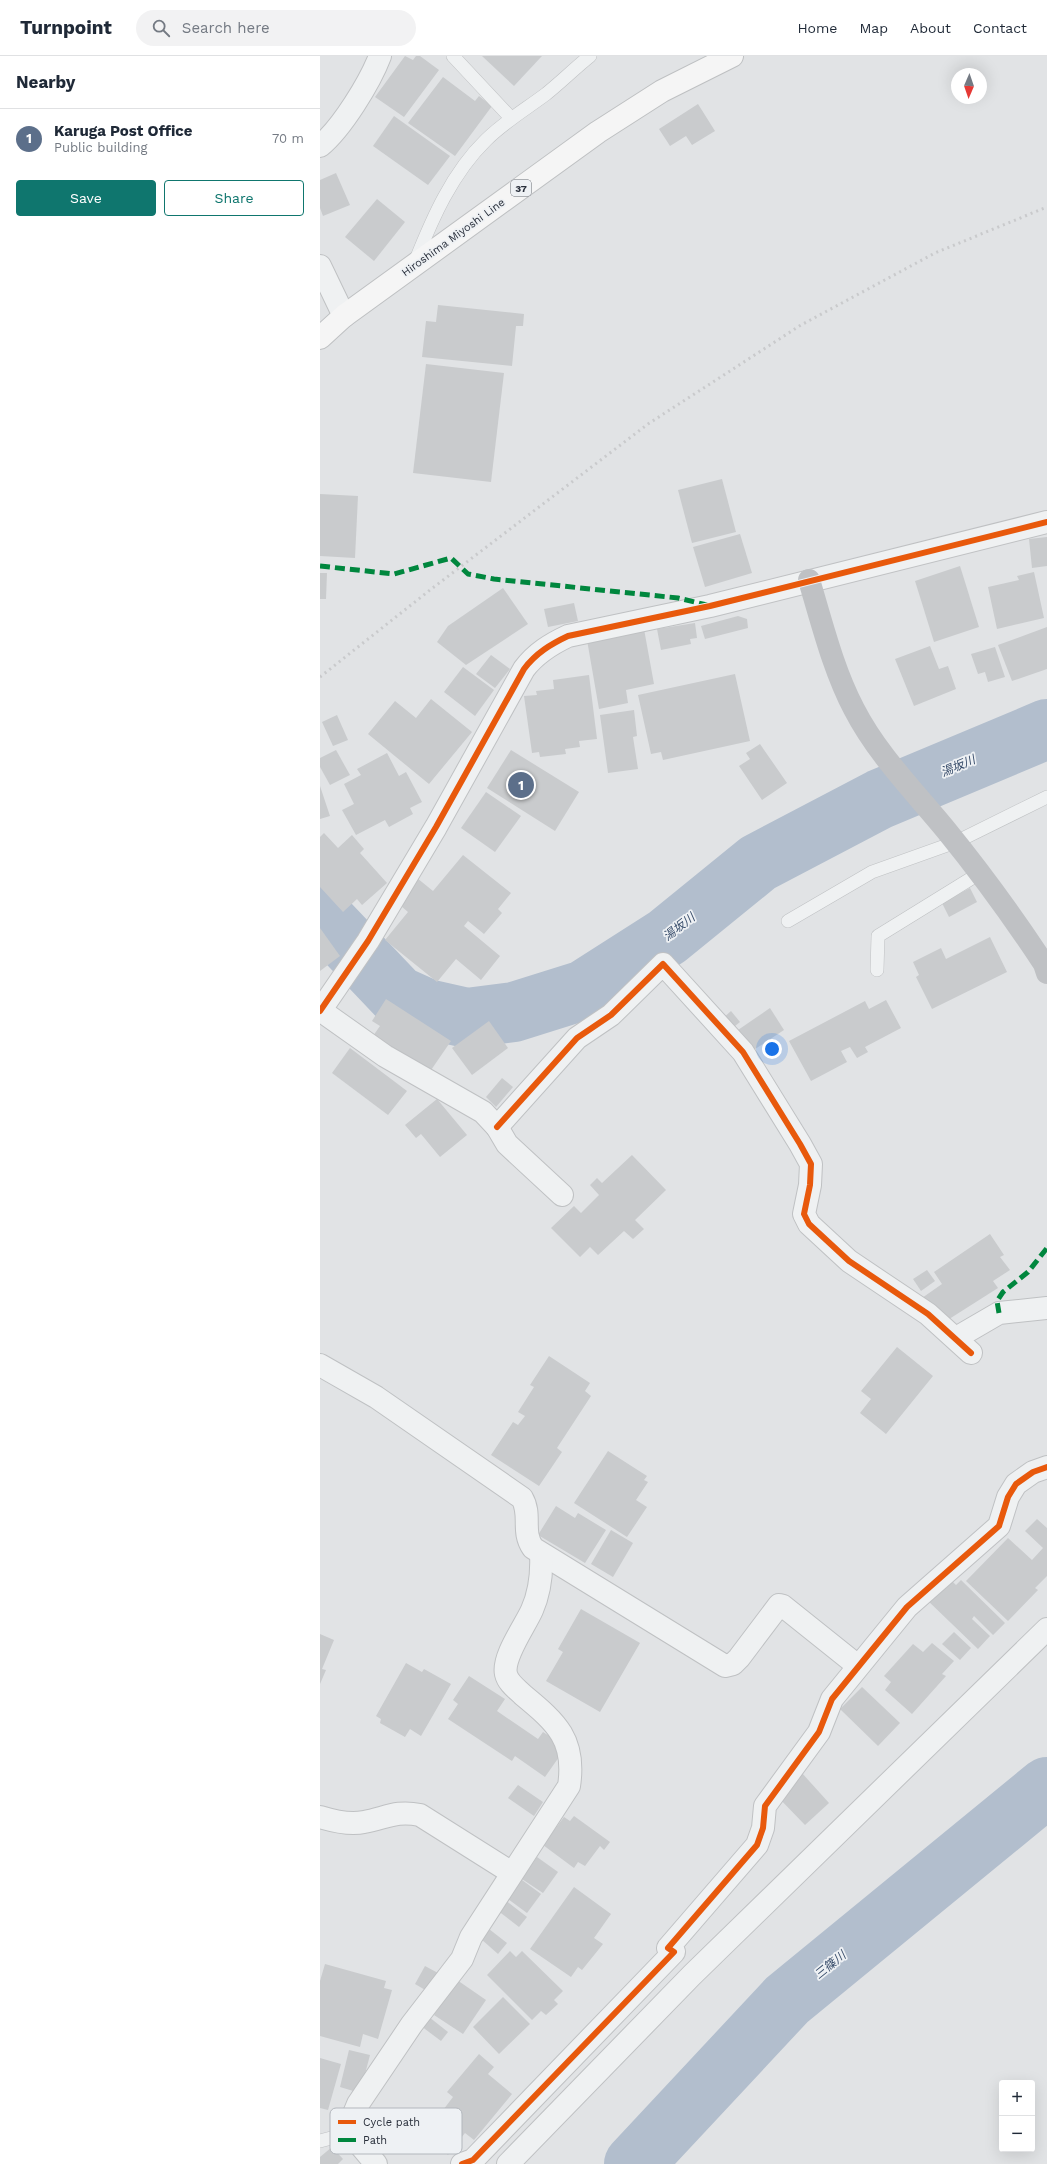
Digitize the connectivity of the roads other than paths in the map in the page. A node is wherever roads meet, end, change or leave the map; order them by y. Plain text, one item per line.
1 (380, 56) edge
2 (453, 56) edge
3 (590, 56) edge
4 (732, 56) edge
5 (511, 118) junction
6 (320, 146) edge
7 (320, 266) edge
8 (414, 266) junction
9 (344, 316) junction
10 (320, 338) edge
11 (1047, 522) edge
12 (809, 580) junction
13 (1047, 797) edge
14 (951, 837) junction
15 (980, 873) junction
16 (788, 921) dead end
17 (877, 970) dead end
18 (1047, 973) edge
19 (320, 1010) edge
20 (497, 1127) junction
21 (562, 1195) dead end
22 (1047, 1308) edge
23 (956, 1338) junction
24 (971, 1353) dead end
25 (320, 1365) edge
26 (1047, 1466) edge
27 (541, 1554) junction
28 (1047, 1629) edge
29 (858, 1666) junction
30 (320, 1817) edge
31 (512, 1873) junction
32 (356, 2108) edge
33 (330, 2138) edge
34 (320, 2141) edge
35 (368, 2154) edge
36 (376, 2164) edge
37 (462, 2164) edge
38 (508, 2164) edge

1 - 6 street
2 - 5 lane
3 - 5 lane
4 - 8 main road, Hiroshima Miyoshi Line / 37
5 - 8 lane
7 - 9 street
8 - 9 main road, Hiroshima Miyoshi Line / 37
9 - 10 main road, Hiroshima Miyoshi Line / 37
11 - 12 street
12 - 14 street
12 - 19 street
13 - 14 lane
14 - 15 street
14 - 16 lane
15 - 17 lane
15 - 18 street
19 - 20 street
20 - 21 street
20 - 23 street
22 - 23 street
23 - 24 street
25 - 27 street
26 - 29 street
27 - 29 street
27 - 31 street
28 - 38 street
29 - 37 street
30 - 31 street
31 - 32 street
33 - 34 lane
35 - 36 street

